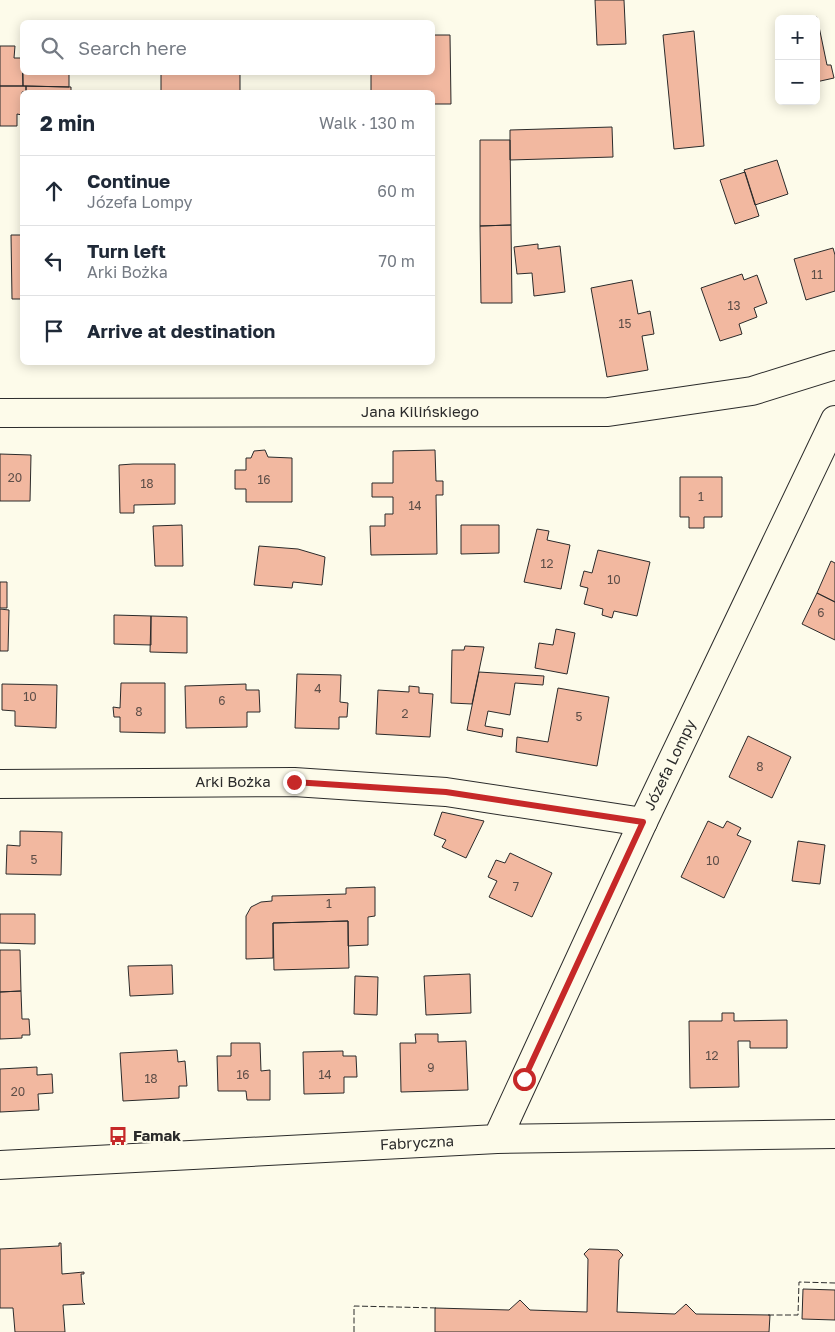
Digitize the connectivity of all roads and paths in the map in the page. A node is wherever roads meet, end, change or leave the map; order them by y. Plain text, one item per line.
1 (835, 365) edge
2 (0, 413) edge
3 (835, 420) edge
4 (0, 784) edge
5 (643, 822) junction
6 (835, 1134) edge
7 (496, 1139) junction
8 (0, 1165) edge

1 - 2 street, Jana Kilińskiego
3 - 5 street, Józefa Lompy
4 - 5 street, Arki Bożka
5 - 7 street, Józefa Lompy
6 - 7 street, Fabryczna
7 - 8 street, Fabryczna

